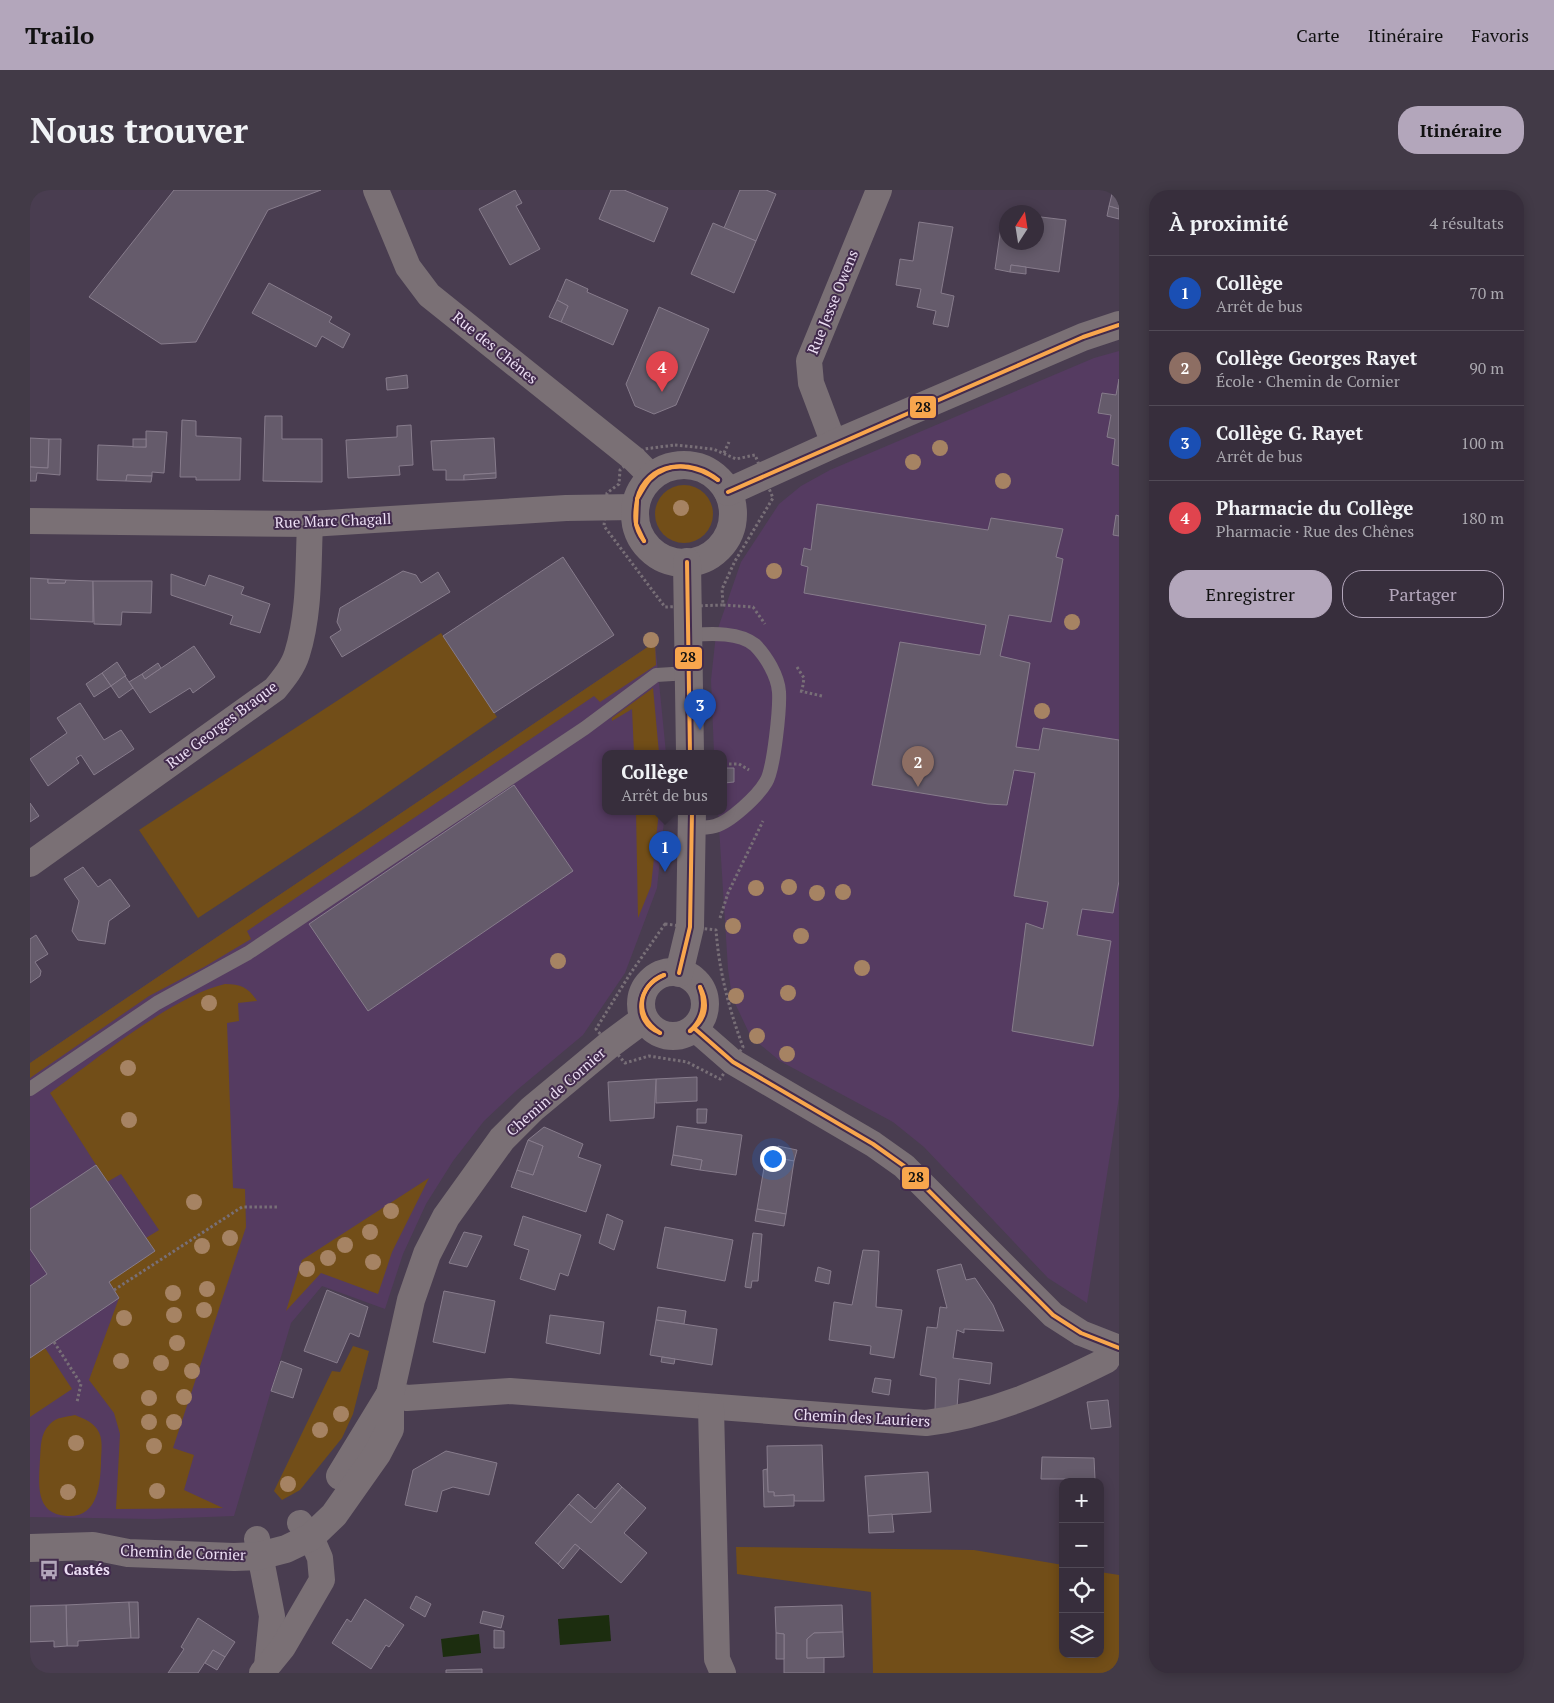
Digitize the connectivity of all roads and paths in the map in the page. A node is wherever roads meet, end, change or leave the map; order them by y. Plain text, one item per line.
1 (376, 190) edge
2 (879, 190) edge
3 (1119, 325) edge
4 (729, 442) dead end
5 (834, 444) junction
6 (724, 454) junction
7 (643, 468) junction
8 (763, 476) junction
9 (728, 492) junction
10 (605, 508) junction
11 (635, 508) junction
12 (30, 521) edge
13 (310, 524) junction
14 (687, 562) junction
15 (687, 606) junction
16 (688, 635) junction
17 (689, 673) junction
18 (690, 750) edge
19 (692, 820) edge
20 (30, 864) edge
21 (679, 973) junction
22 (644, 1019) junction
23 (694, 1028) junction
24 (30, 1089) edge
25 (278, 1207) dead end
26 (114, 1290) dead end
27 (54, 1342) dead end
28 (1115, 1347) edge
29 (390, 1394) junction
30 (77, 1402) dead end
31 (711, 1408) junction
32 (306, 1530) junction
33 (30, 1548) edge
34 (258, 1548) junction
35 (270, 1601) junction
36 (305, 1607) junction
37 (264, 1670) edge
38 (724, 1673) edge

1 - 7 street, Rue des Chênes
2 - 5 street, Rue Jesse Owens
3 - 5 street
4 - 6 path
5 - 8 street
6 - 7 path
6 - 8 path
7 - 9 street
7 - 10 path
7 - 11 street
8 - 9 street
8 - 15 path
9 - 14 street
10 - 11 street, Rue Marc Chagall
10 - 13 street, Rue Marc Chagall
10 - 15 path
11 - 14 street
12 - 13 street, Rue Marc Chagall
13 - 20 street, Rue Georges Braque
14 - 15 street
15 - 16 street
16 - 17 street
16 - 19 lane
17 - 18 street
17 - 24 lane
19 - 21 street
21 - 22 street
21 - 23 street
22 - 23 street
22 - 29 street, Chemin de Cornier
23 - 28 street
25 - 26 path
27 - 30 path
28 - 31 street, Chemin des Lauriers
29 - 31 street, Chemin des Lauriers
29 - 32 street, Chemin de Cornier
31 - 38 street
32 - 34 street, Chemin de Cornier
32 - 36 street
33 - 34 street, Chemin de Cornier
34 - 35 street
35 - 36 lane
35 - 37 street
36 - 37 street

